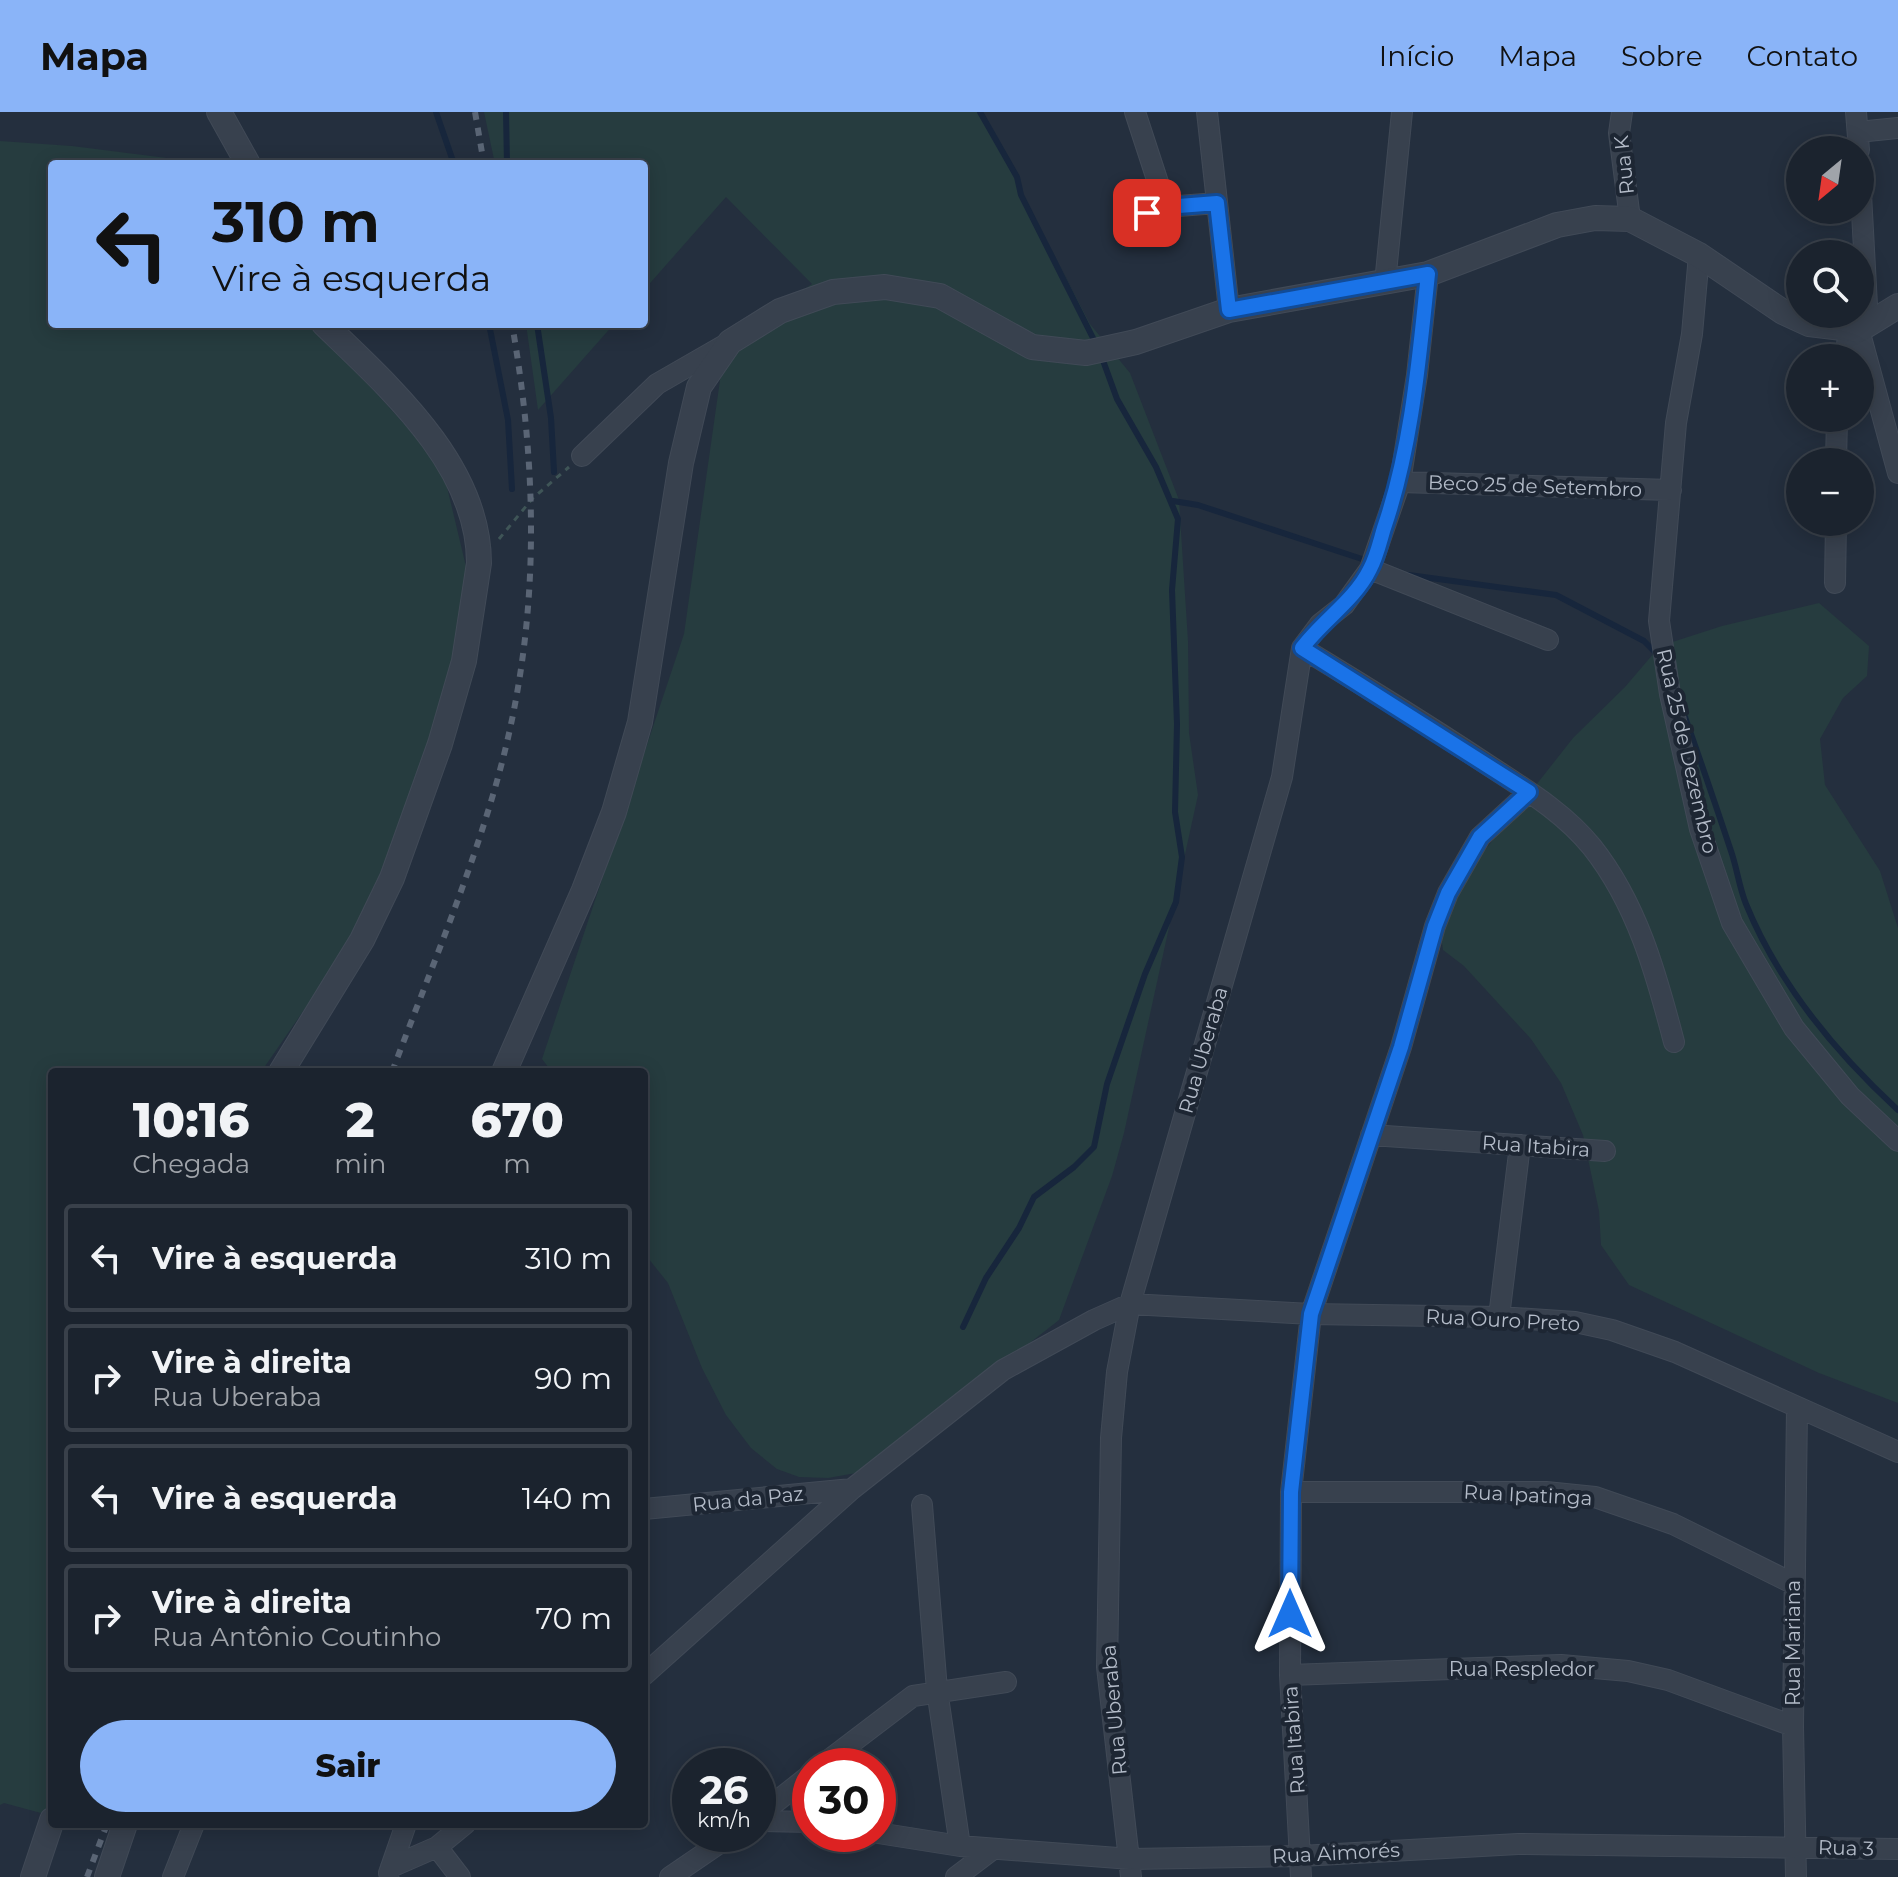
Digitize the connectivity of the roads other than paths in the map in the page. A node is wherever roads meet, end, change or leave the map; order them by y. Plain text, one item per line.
1 (219, 112) edge
2 (1135, 112) edge
3 (1207, 112) edge
4 (1402, 112) edge
5 (1622, 112) edge
6 (1898, 128) edge
7 (1858, 131) edge
8 (246, 160) edge
9 (1217, 203) junction
10 (1166, 207) junction
11 (1128, 219) dead end
12 (1630, 219) junction
13 (1699, 255) junction
14 (1386, 274) junction
15 (1428, 274) junction
16 (1898, 306) edge
17 (1229, 310) junction
18 (1786, 313) edge
19 (1874, 320) edge
20 (328, 328) edge
21 (1859, 328) joint
22 (730, 342) junction
23 (1852, 344) edge
24 (582, 456) road end
25 (1898, 473) edge
26 (1400, 482) junction
27 (1671, 490) junction
28 (1836, 536) edge
29 (1370, 569) junction
30 (1835, 583) dead end
31 (1548, 640) dead end
32 (1302, 648) junction
33 (1529, 792) junction
34 (1674, 1042) dead end
35 (283, 1068) edge
36 (506, 1068) edge
37 (1371, 1135) junction
38 (1898, 1141) edge
39 (1520, 1145) junction
40 (1605, 1151) dead end
41 (1130, 1304) junction
42 (1311, 1314) junction
43 (1499, 1317) junction
44 (1797, 1408) junction
45 (1898, 1452) edge
46 (852, 1489) junction
47 (1291, 1492) junction
48 (922, 1505) dead end
49 (648, 1509) edge
50 (1794, 1584) junction
51 (648, 1671) edge
52 (1290, 1675) junction
53 (1006, 1682) dead end
54 (937, 1690) junction
55 (1793, 1726) junction
56 (844, 1748) edge
57 (792, 1790) edge
58 (776, 1804) edge
59 (49, 1828) edge
60 (124, 1828) edge
61 (192, 1828) edge
62 (405, 1828) edge
63 (460, 1828) edge
64 (896, 1836) edge
65 (960, 1846) junction
66 (1795, 1846) junction
67 (437, 1847) junction
68 (993, 1849) junction
69 (1898, 1849) edge
70 (707, 1852) edge
71 (1301, 1856) junction
72 (1131, 1868) edge
73 (390, 1872) edge
74 (33, 1877) edge
75 (107, 1877) edge
76 (173, 1877) edge
77 (460, 1877) edge
78 (670, 1877) edge
79 (956, 1877) edge
80 (1301, 1877) edge
81 (1796, 1877) edge

1 - 8 street
2 - 10 street
3 - 9 street
4 - 14 street
5 - 12 street, Rua K
6 - 7 street
9 - 10 street
9 - 17 street
10 - 11 street
12 - 13 street
12 - 15 street
13 - 18 street
13 - 27 street, Rua 25 de Dezembro
14 - 15 street
14 - 17 street
15 - 26 street
16 - 19 street
17 - 22 street
20 - 35 street
21 - 23 street
21 - 25 street
22 - 24 street
22 - 36 street
26 - 27 street, Beco 25 de Setembro
26 - 29 street
27 - 38 street, Rua 25 de Dezembro
28 - 30 street
29 - 31 street
29 - 32 street
32 - 33 street
32 - 41 street, Rua Uberaba
33 - 34 street
33 - 37 street, Rua Itabira
37 - 39 street, Rua Itabira
37 - 42 street, Rua Itabira
39 - 40 street, Rua Itabira
39 - 43 street
41 - 42 street, Rua Ouro Preto
41 - 46 street
41 - 72 street, Rua Uberaba
42 - 43 street, Rua Ouro Preto
42 - 47 street, Rua Itabira
43 - 44 street, Rua Ouro Preto
44 - 45 street, Rua Ouro Preto
44 - 50 street, Rua Mariana
46 - 49 street, Rua da Paz
46 - 51 street
47 - 50 street, Rua Ipatinga
47 - 52 street, Rua Itabira
48 - 54 street
50 - 55 street, Rua Mariana
52 - 55 street, Rua Respledor
52 - 71 street, Rua Itabira
53 - 54 street
54 - 56 street
54 - 65 street
55 - 66 street, Rua Mariana
57 - 58 street
59 - 74 street
60 - 75 street
61 - 76 street
62 - 73 street
63 - 67 street
64 - 65 street, Rua Aimorés
65 - 68 street, Rua Aimorés
66 - 69 street, Rua 3
66 - 71 street, Rua Aimorés
66 - 81 street, Rua Mariana
67 - 73 street
67 - 77 street
68 - 72 street, Rua Aimorés
68 - 79 street
70 - 78 street
71 - 72 street, Rua Aimorés
71 - 80 street, Rua Itabira

